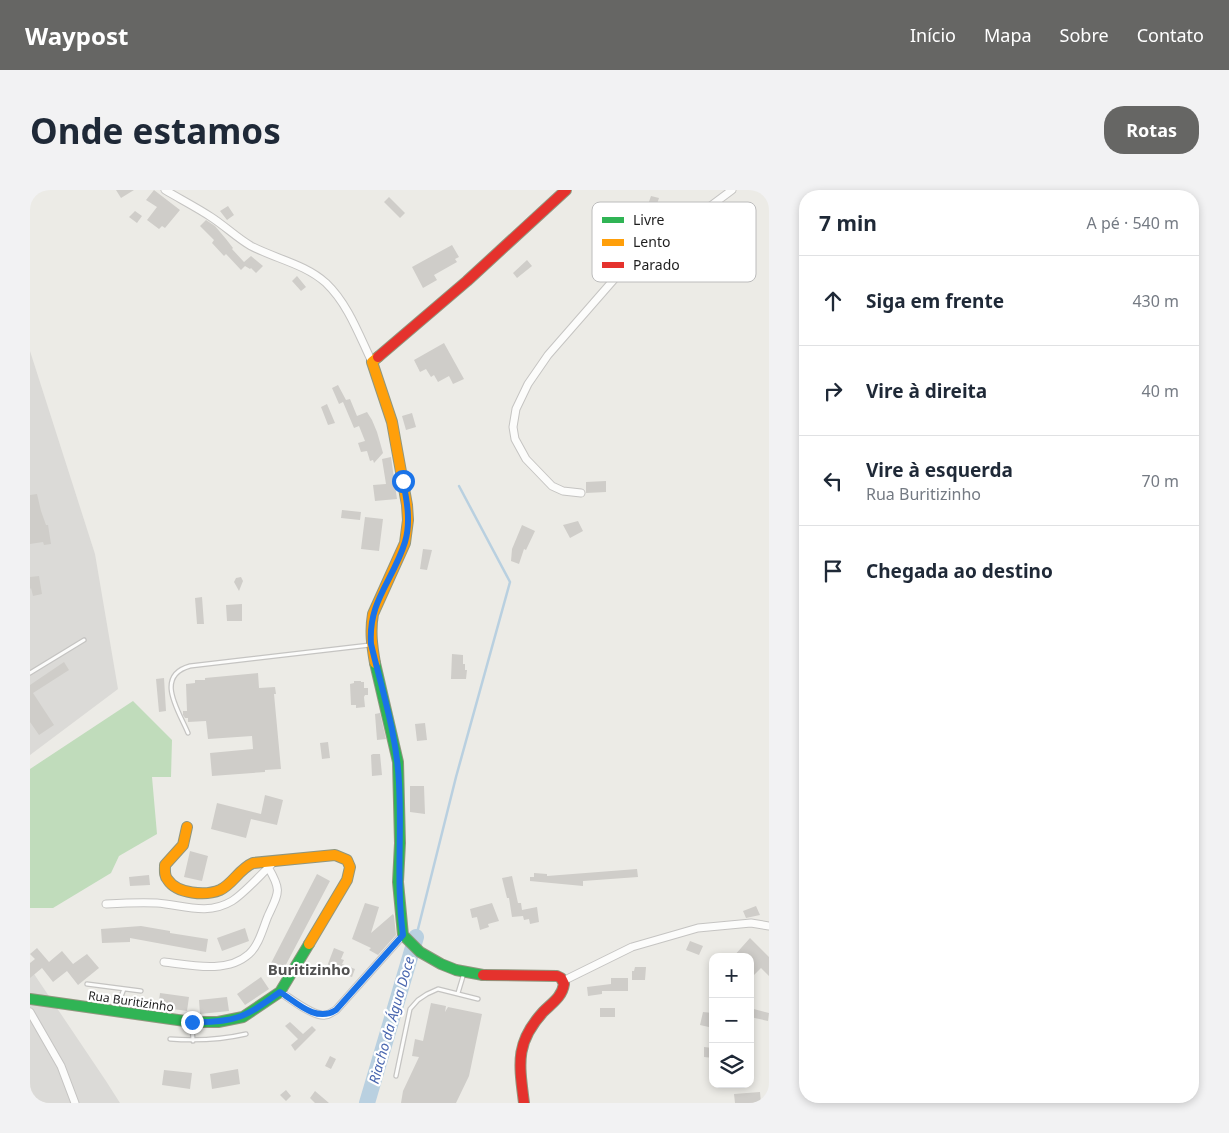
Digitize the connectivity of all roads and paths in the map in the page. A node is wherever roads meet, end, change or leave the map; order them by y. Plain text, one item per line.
1 (164, 190) edge
2 (566, 190) edge
3 (732, 190) edge
4 (716, 202) edge
5 (612, 282) edge
6 (372, 362) junction
7 (581, 493) dead end
8 (84, 640) dead end
9 (371, 644) junction
10 (30, 673) edge
11 (188, 733) dead end
12 (187, 828) dead end
13 (271, 864) junction
14 (106, 904) dead end
15 (769, 926) edge
16 (403, 935) junction
17 (164, 962) dead end
18 (464, 972) junction
19 (563, 981) junction
20 (87, 984) dead end
21 (124, 989) junction
22 (140, 991) dead end
23 (280, 992) junction
24 (458, 993) junction
25 (30, 999) edge
26 (478, 999) dead end
27 (30, 1012) edge
28 (114, 1012) junction
29 (192, 1022) junction
30 (246, 1034) dead end
31 (170, 1039) dead end
32 (193, 1041) junction
33 (396, 1076) dead end
34 (75, 1103) edge
35 (524, 1103) edge

1 - 6 street
2 - 6 street
3 - 4 street
5 - 7 street
6 - 9 street
8 - 10 lane
9 - 11 lane
9 - 16 street
12 - 13 street
13 - 14 street
13 - 17 street
13 - 23 street, Rua Buritizinho
15 - 19 street
16 - 18 street
16 - 23 street
18 - 19 street
18 - 24 lane
19 - 35 street
20 - 21 lane
21 - 22 lane
21 - 28 lane
23 - 29 street, Rua Buritizinho
24 - 26 lane
24 - 33 lane
25 - 28 street, Rua Buritizinho
27 - 34 street
28 - 29 street, Rua Buritizinho
29 - 32 lane
30 - 32 lane
31 - 32 lane

